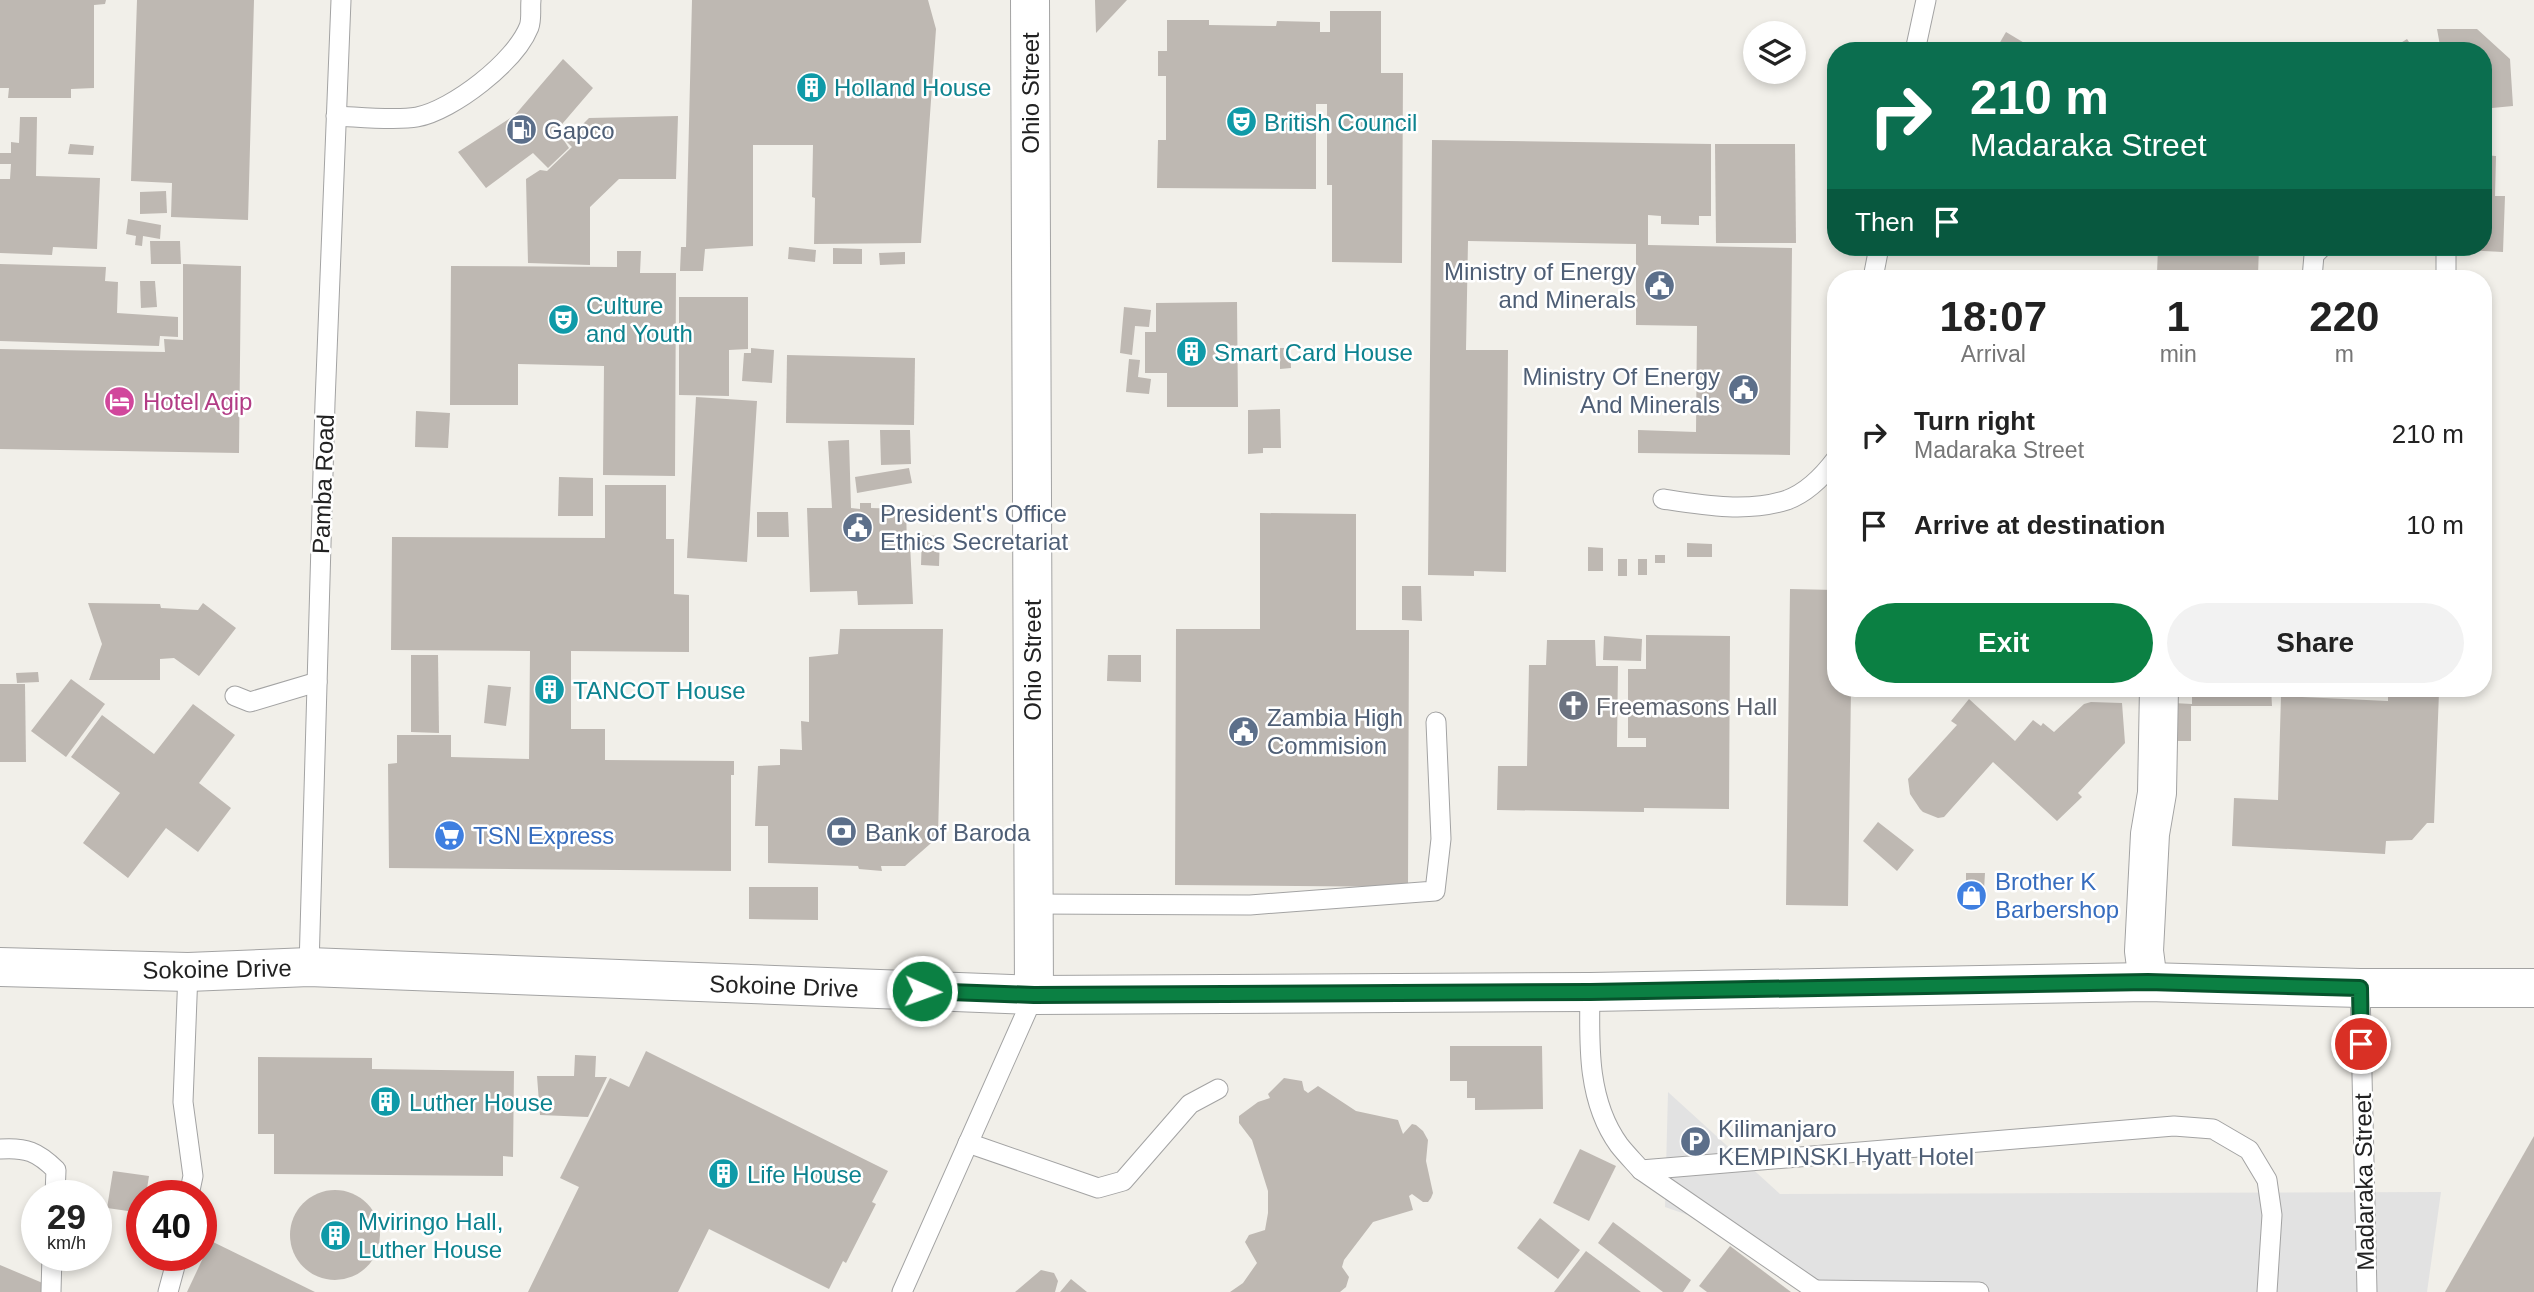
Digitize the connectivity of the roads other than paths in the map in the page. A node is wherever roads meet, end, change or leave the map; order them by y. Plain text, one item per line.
1 (341, 0) edge
2 (531, 0) edge
3 (1030, 0) edge
4 (1926, 0) edge
5 (1917, 42) edge
6 (336, 116) junction
7 (1827, 470) edge
8 (1662, 499) dead end
9 (317, 682) junction
10 (236, 696) dead end
11 (2159, 697) edge
12 (1436, 722) dead end
13 (1033, 904) junction
14 (0, 967) edge
15 (309, 967) junction
16 (188, 972) junction
17 (2148, 982) junction
18 (2360, 988) junction
19 (2534, 988) edge
20 (1590, 992) junction
21 (1034, 995) junction
22 (1217, 1089) dead end
23 (968, 1143) junction
24 (0, 1149) edge
25 (1641, 1170) junction
26 (56, 1180) edge
27 (192, 1180) edge
28 (52, 1271) edge
29 (174, 1271) edge
30 (1816, 1291) edge
31 (51, 1292) edge
32 (168, 1292) edge
33 (902, 1292) edge
34 (1979, 1292) edge
35 (2267, 1292) edge
36 (2367, 1292) edge

1 - 6 lane, Pamba Road
2 - 6 lane
3 - 13 street, Ohio Street
4 - 5 lane
6 - 9 lane, Pamba Road
7 - 8 lane
9 - 10 lane
9 - 15 lane, Pamba Road
11 - 17 street
12 - 13 lane
13 - 21 street, Ohio Street
14 - 16 street, Sokoine Drive
15 - 16 street, Sokoine Drive
15 - 21 street, Sokoine Drive
16 - 27 lane
17 - 18 street, Sokoine Drive
17 - 20 street, Sokoine Drive
18 - 19 street, Sokoine Drive
18 - 36 lane, Madaraka Street
20 - 21 street, Sokoine Drive
20 - 25 lane
21 - 23 lane, Ohio Street
22 - 23 lane
23 - 33 lane, Ohio Street
24 - 26 lane
25 - 30 lane
25 - 35 lane
28 - 31 lane
29 - 32 lane
30 - 34 lane

